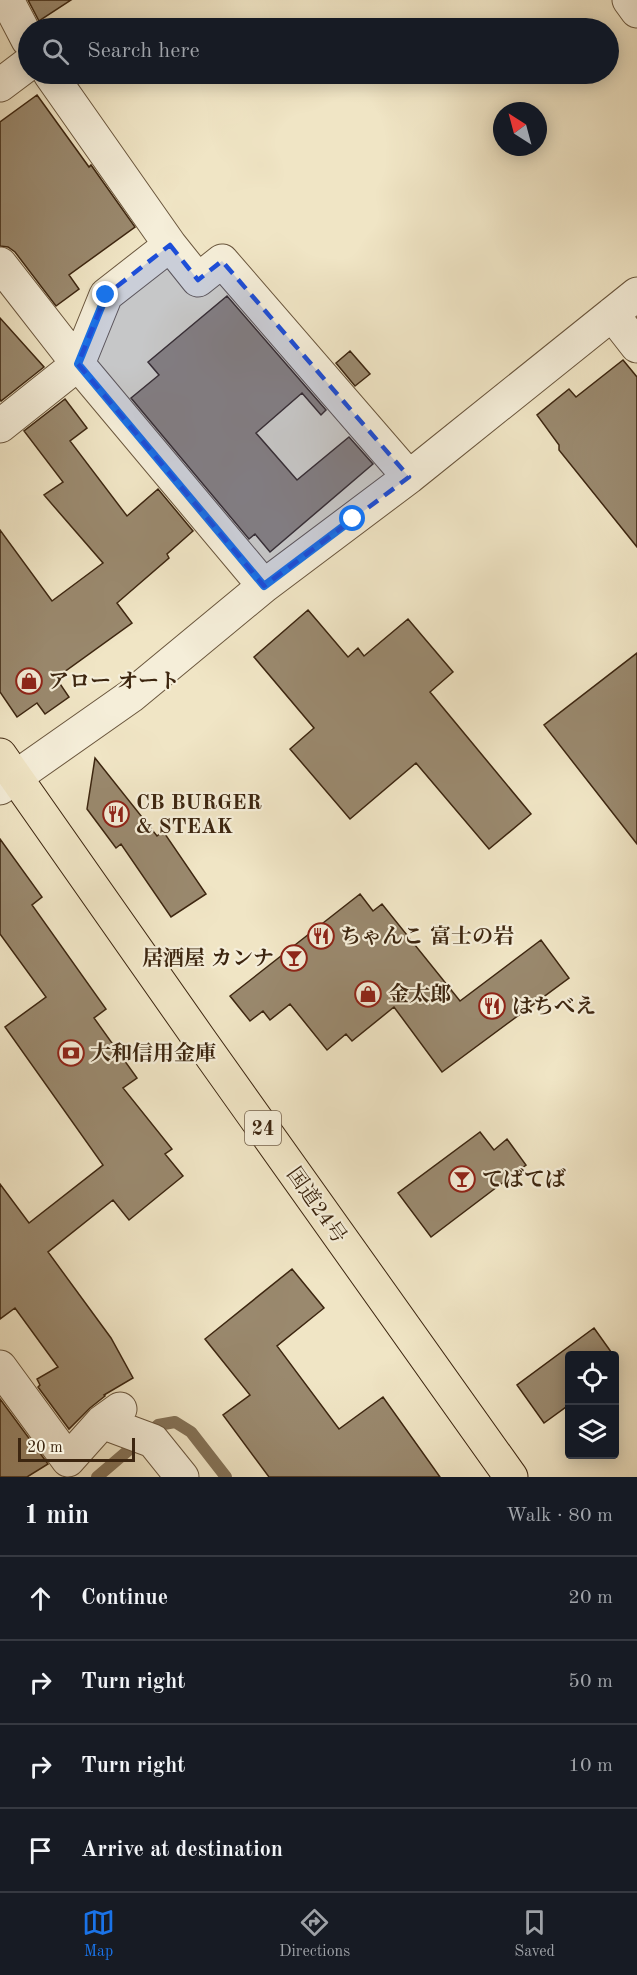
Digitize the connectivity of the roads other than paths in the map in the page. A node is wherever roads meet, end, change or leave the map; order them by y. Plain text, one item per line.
1 (7, 0) edge
2 (629, 0) edge
3 (637, 11) edge
4 (18, 21) edge
5 (18, 71) edge
6 (0, 84) edge
7 (57, 84) edge
8 (170, 245) junction
9 (0, 264) edge
10 (637, 294) edge
11 (612, 314) junction
12 (637, 346) edge
13 (78, 364) junction
14 (0, 426) edge
15 (410, 477) junction
16 (264, 586) junction
17 (5, 774) edge
18 (0, 1367) edge
19 (182, 1477) edge
20 (511, 1477) edge

1 - 4 street
2 - 3 street
5 - 6 street
7 - 8 street
8 - 13 street
8 - 15 street
9 - 13 street
10 - 11 street
11 - 12 street
11 - 15 street
13 - 14 street
13 - 16 street
15 - 16 street
16 - 17 street
17 - 20 highway, 国道24号 / 24
18 - 19 street

